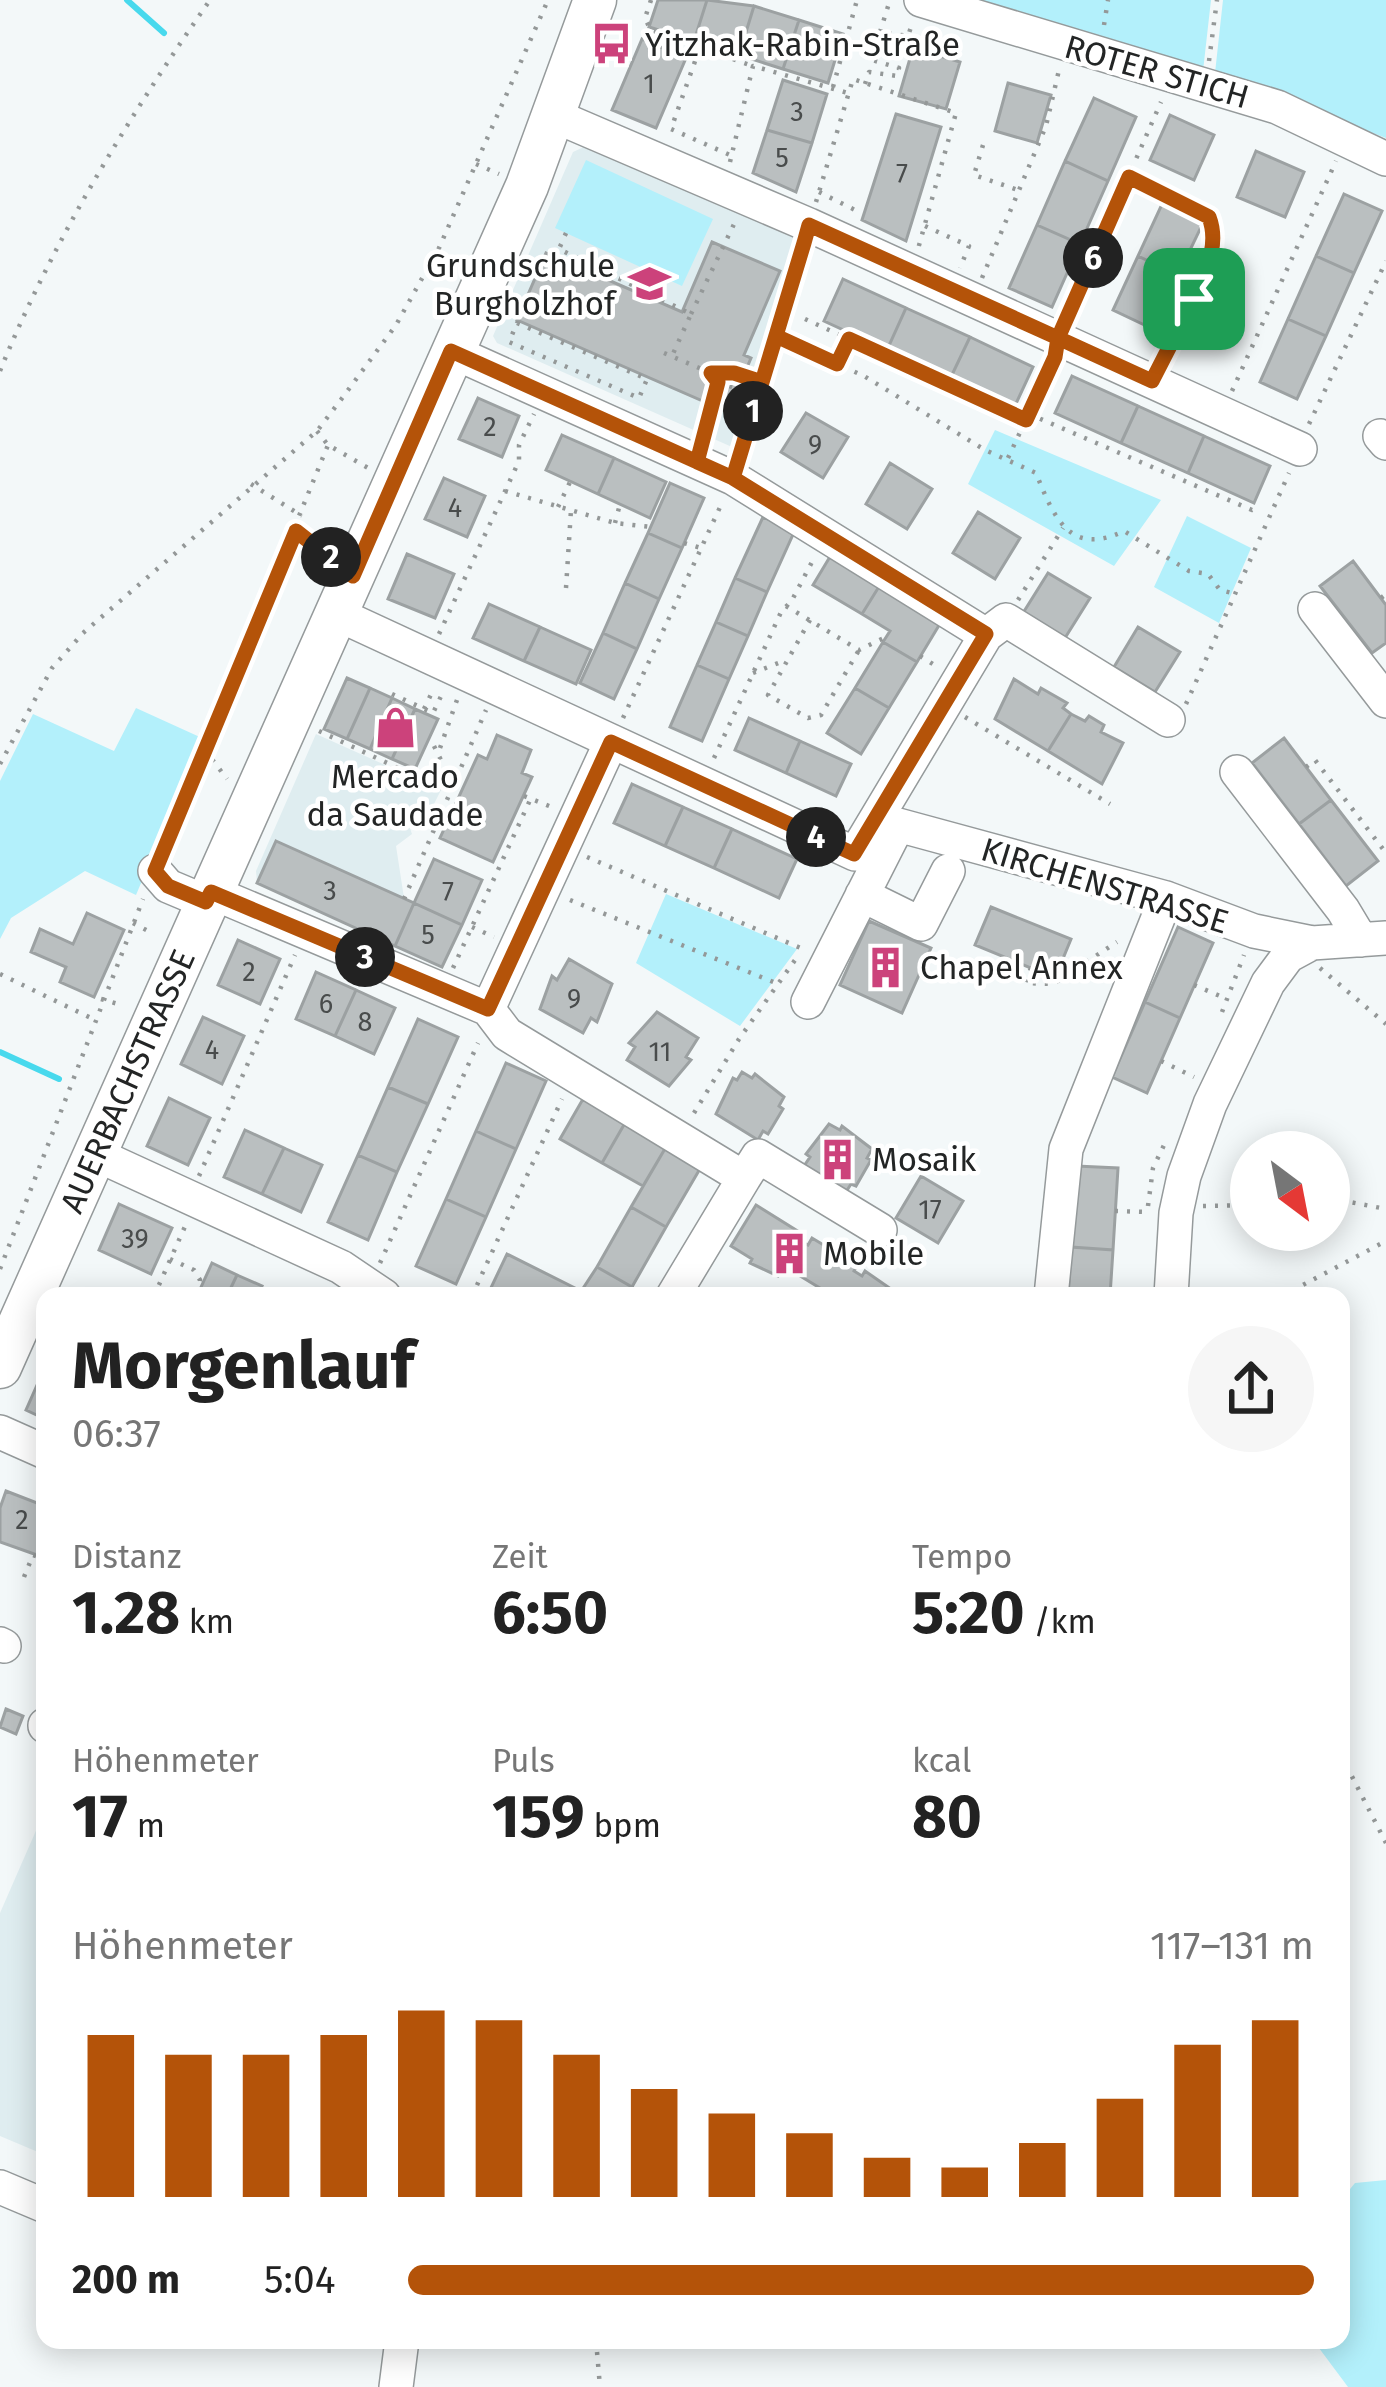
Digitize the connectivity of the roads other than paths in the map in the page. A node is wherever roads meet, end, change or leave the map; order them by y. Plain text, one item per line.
1 (596, 0) edge
2 (918, 9) edge
3 (555, 116) junction
4 (1386, 159) edge
5 (451, 351) junction
6 (1300, 448) road end
7 (345, 595) junction
8 (1315, 608) dead end
9 (986, 634) junction
10 (1386, 701) edge
11 (1171, 715) road end
12 (611, 742) junction
13 (1237, 772) dead end
14 (155, 871) road end
15 (948, 871) dead end
16 (862, 895) junction
17 (208, 897) junction
18 (1166, 898) junction
19 (1373, 939) edge
20 (1312, 943) junction
21 (492, 1000) junction
22 (808, 1002) dead end
23 (95, 1154) junction
24 (744, 1178) junction
25 (880, 1230) dead end
26 (371, 1287) edge
27 (678, 1287) edge
28 (1052, 1287) edge
29 (1159, 1287) edge
30 (0, 1367) edge
31 (0, 1432) edge
32 (36, 1448) edge
33 (0, 2187) edge
34 (36, 2202) edge
35 (401, 2349) edge
36 (396, 2387) edge

1 - 3 main road, AUERBACHSTRASSE
2 - 4 street, ROTER STICH
3 - 5 main road, AUERBACHSTRASSE
3 - 6 street
5 - 7 main road, AUERBACHSTRASSE
5 - 9 street
7 - 12 street
7 - 17 main road, AUERBACHSTRASSE
8 - 10 street
9 - 11 street
9 - 12 street
12 - 21 street
13 - 19 street
14 - 17 street
15 - 16 street
16 - 18 street, KIRCHENSTRASSE
16 - 22 street
17 - 21 street
17 - 23 main road, AUERBACHSTRASSE
18 - 20 street, KIRCHENSTRASSE
18 - 28 street
19 - 20 street, KIRCHENSTRASSE
20 - 29 street
21 - 24 street
23 - 26 street
23 - 30 main road, AUERBACHSTRASSE
24 - 25 street
24 - 27 street
31 - 32 street
33 - 34 street
35 - 36 street

